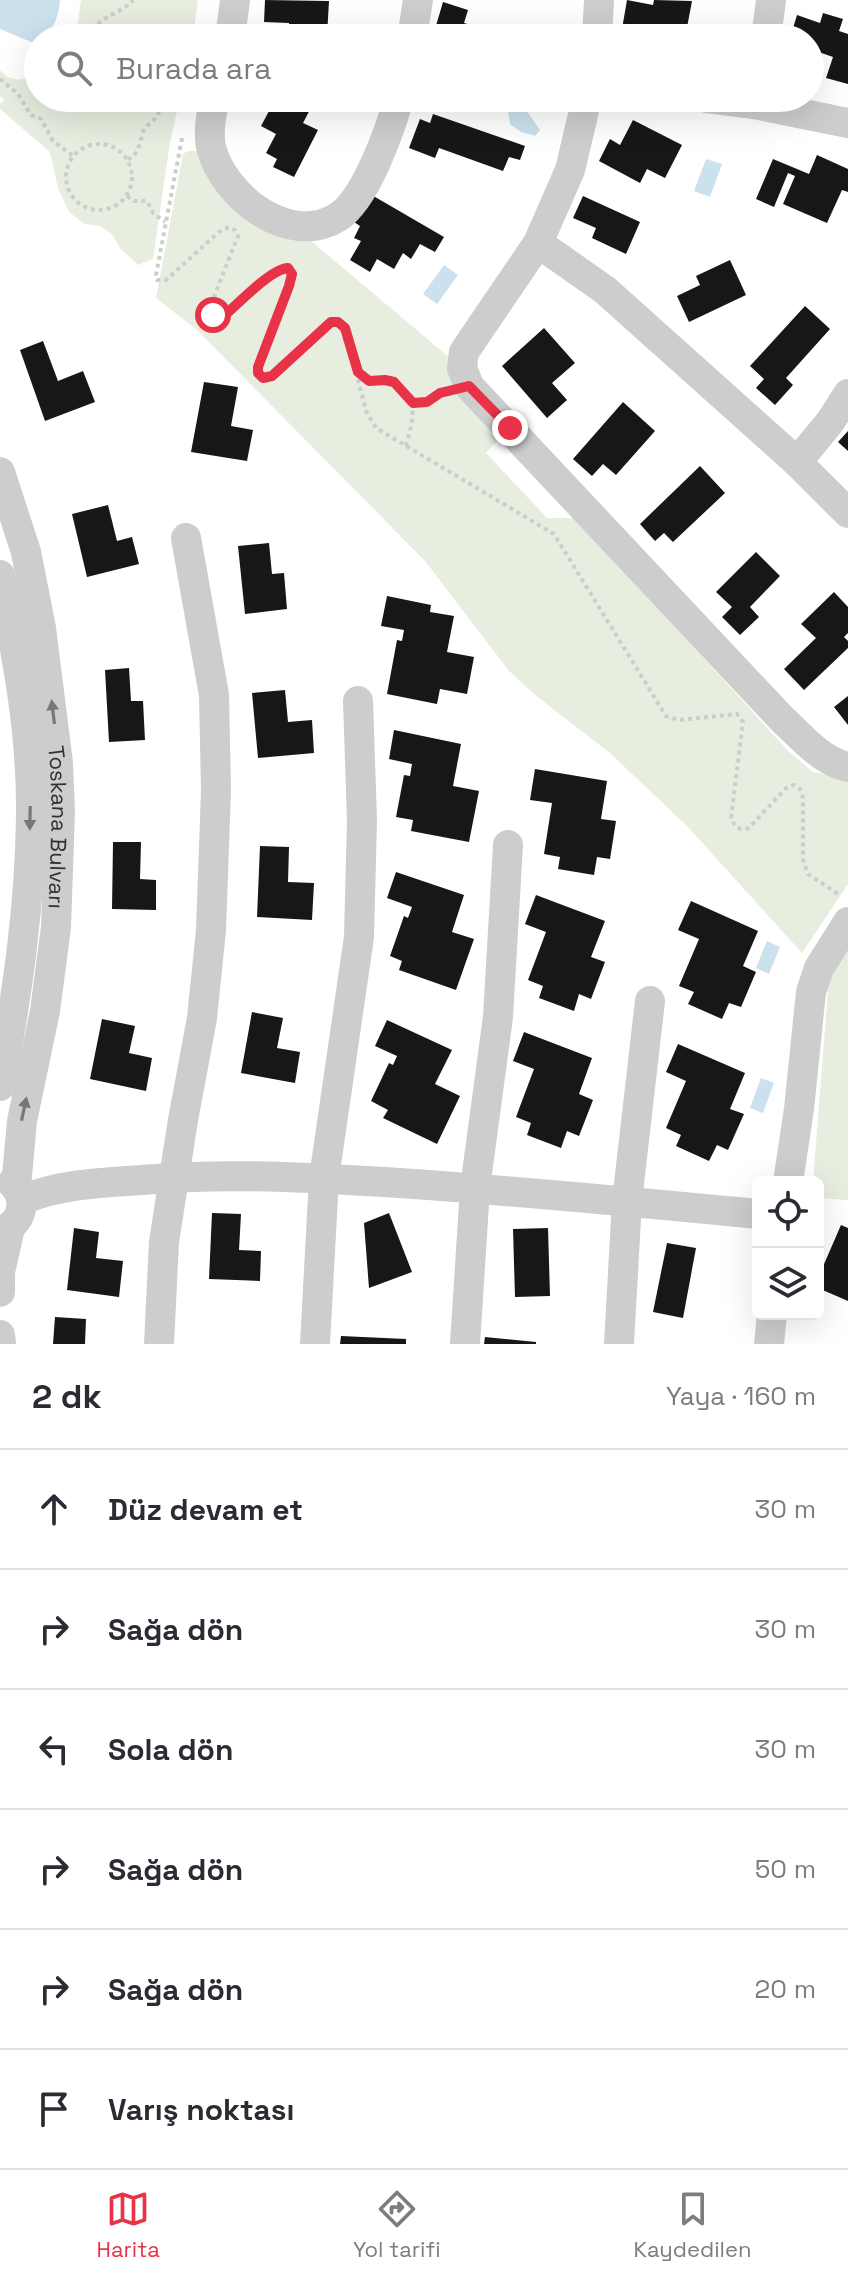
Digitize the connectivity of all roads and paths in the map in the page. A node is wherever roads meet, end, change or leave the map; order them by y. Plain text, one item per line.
1 (133, 0) edge
2 (235, 0) edge
3 (418, 0) edge
4 (599, 0) edge
5 (771, 0) edge
6 (97, 24) edge
7 (232, 24) edge
8 (414, 24) edge
9 (598, 24) edge
10 (768, 24) edge
11 (0, 79) edge
12 (24, 104) edge
13 (29, 112) edge
14 (159, 112) edge
15 (212, 112) edge
16 (395, 112) edge
17 (584, 112) edge
18 (802, 112) edge
19 (848, 123) edge
20 (183, 129) dead end
21 (73, 156) junction
22 (128, 160) junction
23 (127, 196) junction
24 (165, 222) junction
25 (538, 243) junction
26 (358, 372) junction
27 (469, 386) junction
28 (848, 394) edge
29 (413, 403) junction
30 (406, 446) junction
31 (797, 462) junction
32 (0, 472) edge
33 (848, 513) edge
34 (186, 538) dead end
35 (0, 575) edge
36 (18, 632) edge
37 (358, 701) dead end
38 (848, 767) edge
39 (508, 845) dead end
40 (843, 908) edge
41 (650, 1001) dead end
42 (0, 1086) edge
43 (789, 1176) edge
44 (173, 1177) junction
45 (324, 1178) junction
46 (13, 1188) edge
47 (475, 1188) junction
48 (627, 1201) junction
49 (752, 1213) edge
50 (5, 1230) edge
51 (0, 1292) edge
52 (771, 1320) edge
53 (0, 1335) edge
54 (1, 1344) edge
55 (159, 1344) edge
56 (315, 1344) edge
57 (465, 1344) edge
58 (619, 1344) edge
59 (769, 1344) edge

1 - 6 path
2 - 7 street
3 - 8 street
4 - 9 street
5 - 10 street
11 - 12 path
13 - 21 path
14 - 22 path
15 - 16 street
17 - 25 street
18 - 19 street
20 - 24 path
21 - 22 path
21 - 23 path
22 - 23 path
23 - 24 path
24 - 26 path
25 - 27 street
25 - 31 street
26 - 29 path
26 - 30 path
27 - 29 path
27 - 38 street
28 - 31 street
29 - 30 path
30 - 40 path
31 - 33 street
32 - 36 street, Toskana Bulvarı
34 - 44 street
35 - 36 street, Toskana Bulvarı
36 -> 42 street, Toskana Bulvarı
46 -> 36 street, Toskana Bulvarı
37 - 45 street
39 - 47 street
40 - 43 street
41 - 48 street
44 - 45 street
44 - 46 street
44 - 55 street
45 - 47 street
45 - 56 street
46 - 50 street, Toskana Bulvarı
47 - 48 street
47 - 57 street
48 - 49 street
48 - 58 street
50 - 51 street, Toskana Bulvarı
52 - 59 street
53 - 54 street

